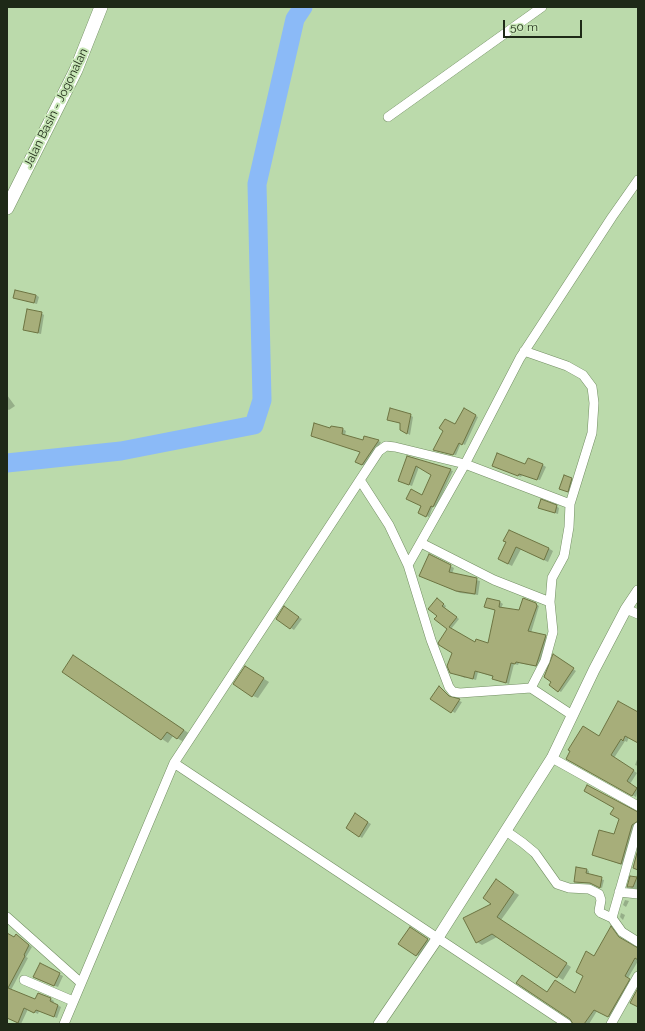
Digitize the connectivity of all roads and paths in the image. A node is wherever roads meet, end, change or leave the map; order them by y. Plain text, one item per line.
1 (101, 7) edge
2 (542, 7) edge
3 (388, 117) dead end
4 (638, 180) edge
5 (7, 208) edge
6 (524, 351) junction
7 (465, 464) junction
8 (360, 480) junction
9 (570, 504) junction
10 (420, 543) junction
11 (408, 565) junction
12 (638, 591) edge
13 (550, 602) junction
14 (626, 609) junction
15 (638, 614) edge
16 (531, 688) junction
17 (572, 715) junction
18 (552, 758) junction
19 (174, 763) junction
20 (638, 806) edge
21 (638, 827) edge
22 (506, 831) junction
23 (619, 892) junction
24 (638, 894) edge
25 (7, 917) edge
26 (612, 918) junction
27 (438, 939) junction
28 (638, 942) edge
29 (638, 976) edge
30 (24, 980) dead end
31 (80, 982) junction
32 (73, 1001) junction
33 (64, 1024) edge
34 (379, 1024) edge
35 (567, 1024) edge
36 (611, 1024) edge

1 - 5 main road, Jalan Basin - Jogonalan
2 - 3 street
4 - 6 street
6 - 7 street
6 - 9 street
7 - 8 street
7 - 9 street
7 - 10 street
8 - 11 street
8 - 19 street
9 - 13 street
10 - 11 street
10 - 13 street
11 - 16 street
12 - 14 street
13 - 16 street
14 - 15 street
14 - 17 street
16 - 17 street
17 - 18 street
18 - 20 street
18 - 22 street
19 - 27 street
19 - 31 street
21 - 23 street
22 - 26 street
22 - 27 street
23 - 24 street
23 - 26 street
25 - 31 street
26 - 28 street
27 - 34 street
27 - 35 street
29 - 36 street
30 - 32 street
31 - 32 street
32 - 33 street

